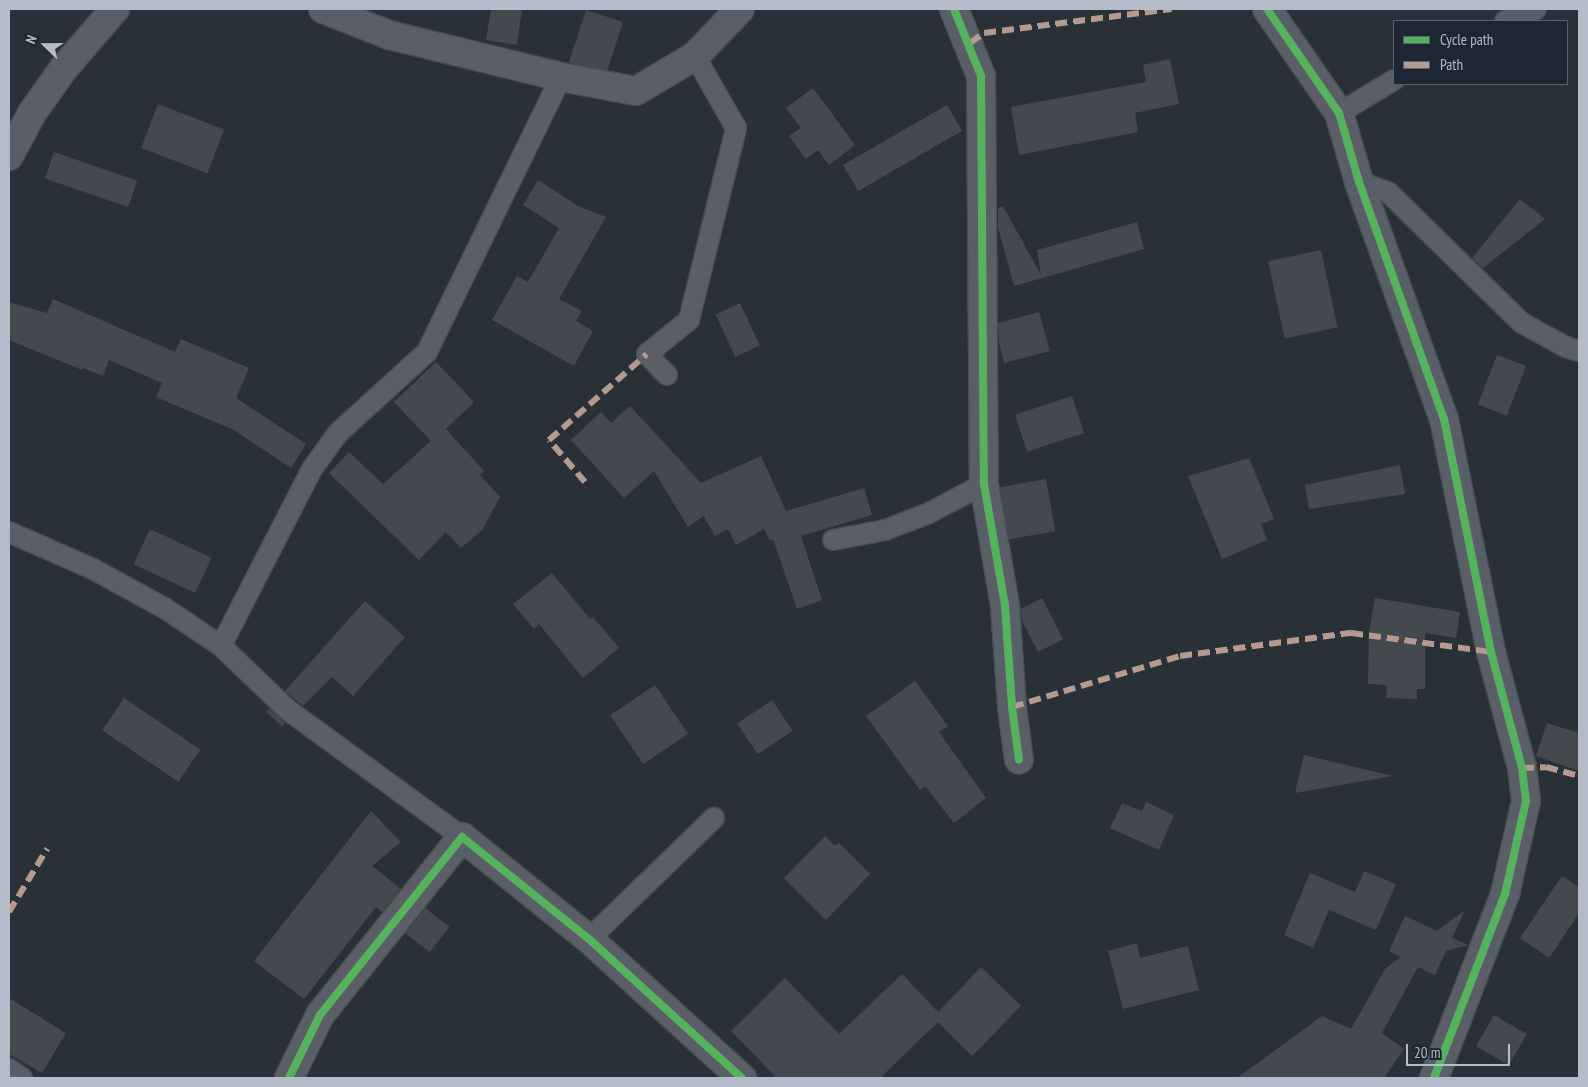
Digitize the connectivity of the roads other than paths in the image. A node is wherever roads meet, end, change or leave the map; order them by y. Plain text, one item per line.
1 (323, 9) edge
2 (740, 9) edge
3 (954, 9) edge
4 (1267, 9) edge
5 (1536, 9) edge
6 (111, 10) edge
7 (1508, 20) edge
8 (695, 56) junction
9 (561, 77) junction
10 (1393, 81) edge
11 (1338, 113) junction
12 (9, 156) edge
13 (1359, 182) junction
14 (1579, 351) edge
15 (667, 375) dead end
16 (984, 484) junction
17 (9, 532) edge
18 (833, 540) dead end
19 (221, 646) junction
20 (1019, 760) dead end
21 (714, 818) dead end
22 (462, 837) junction
23 (589, 939) junction
24 (9, 1069) edge
25 (1437, 1077) edge
26 (22, 1078) edge
27 (289, 1078) edge
28 (742, 1078) edge

1 - 9 street
2 - 8 street
3 - 16 street
4 - 11 street
5 - 7 lane
6 - 12 street
8 - 9 street
8 - 15 lane
9 - 19 lane
10 - 11 lane
11 - 13 street
13 - 14 lane
13 - 25 street
16 - 18 lane
16 - 20 street
17 - 19 lane
19 - 22 lane
21 - 23 lane
22 - 23 street
22 - 27 street
23 - 28 street
24 - 26 lane

